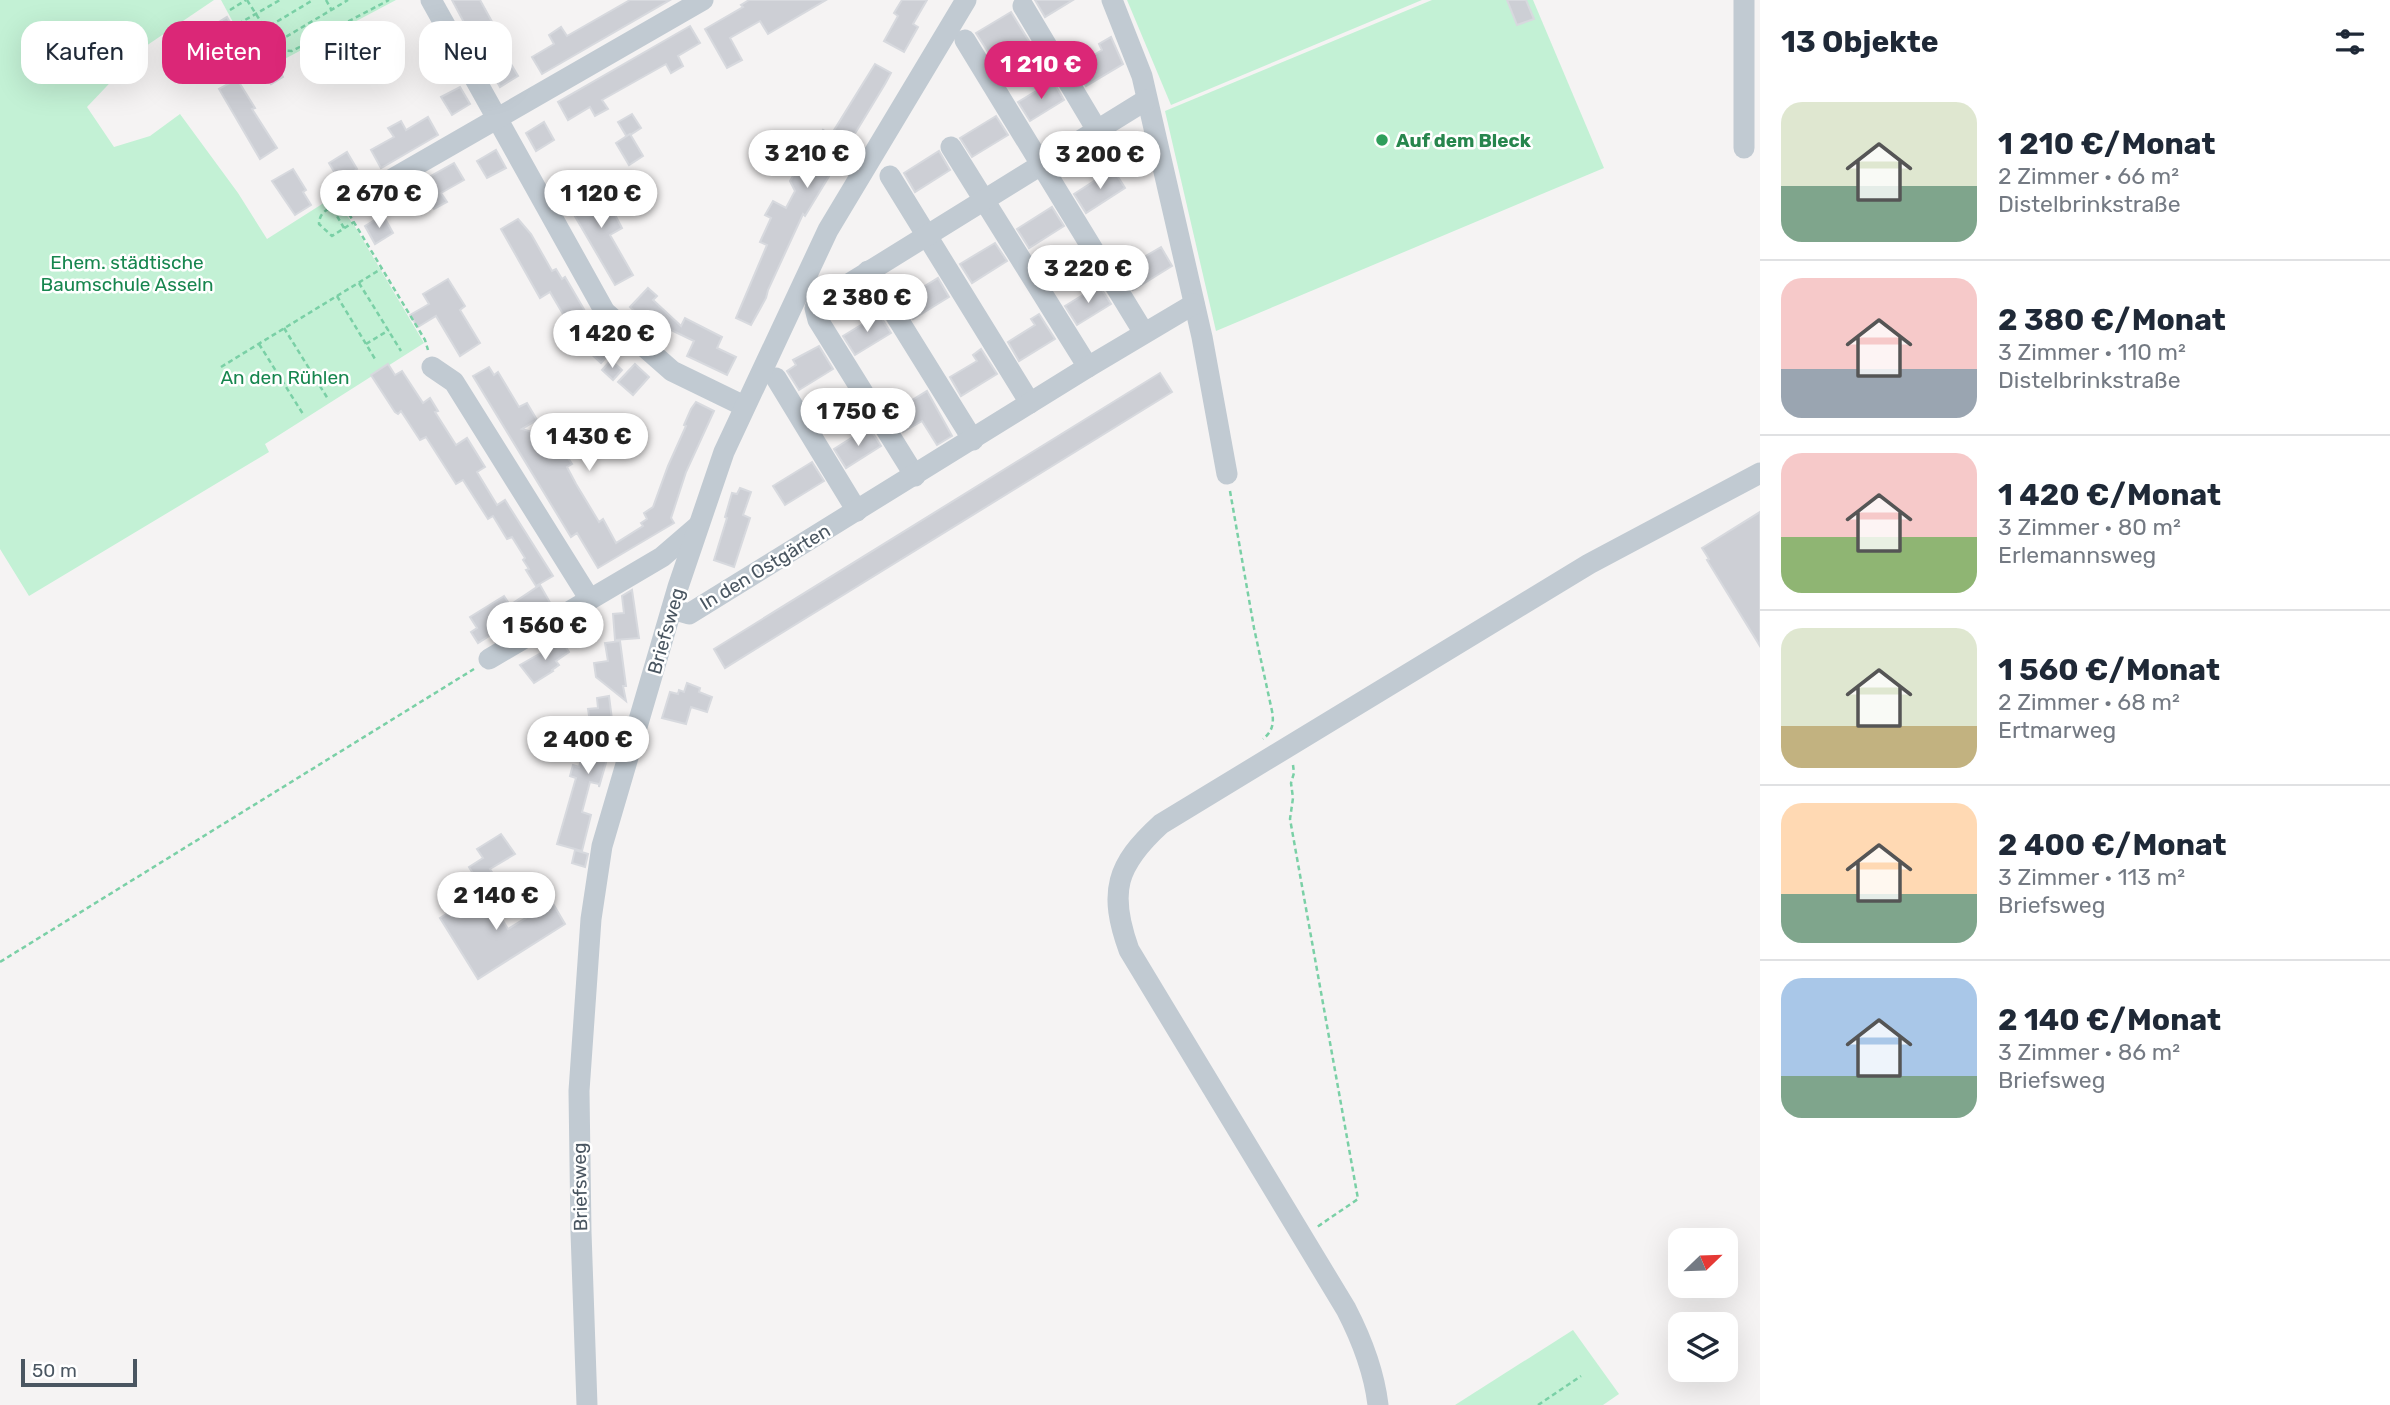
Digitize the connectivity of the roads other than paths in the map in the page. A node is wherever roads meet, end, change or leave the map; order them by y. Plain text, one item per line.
1 (431, 0) edge
2 (703, 0) edge
3 (966, 0) edge
4 (1112, 0) edge
5 (1744, 0) edge
6 (1023, 6) dead end
7 (965, 40) dead end
8 (1146, 100) junction
9 (498, 118) junction
10 (1097, 130) junction
11 (951, 148) dead end
12 (1744, 148) dead end
13 (1041, 166) junction
14 (890, 176) dead end
15 (984, 201) junction
16 (354, 206) road end
17 (926, 236) junction
18 (868, 271) junction
19 (1194, 304) junction
20 (1144, 333) junction
21 (432, 367) road end
22 (1088, 368) junction
23 (776, 378) dead end
24 (1030, 403) junction
25 (744, 406) junction
26 (973, 440) junction
27 (1760, 472) edge
28 (1227, 474) road end
29 (915, 475) junction
30 (856, 511) junction
31 (700, 525) junction
32 (639, 570) junction
33 (678, 587) junction
34 (589, 598) junction
35 (672, 609) junction
36 (489, 659) road end
37 (587, 1405) edge
38 (1378, 1405) edge

1 - 9 street
2 - 9 street
3 - 25 street, Briefsweg
4 - 8 street
5 - 12 street
6 - 10 street
7 - 13 street
8 - 10 street
8 - 19 street
9 - 16 street
9 - 25 street
10 - 13 street
11 - 15 street
13 - 15 street
13 - 20 street
14 - 17 street
15 - 17 street
15 - 22 street
17 - 18 street
17 - 24 street
18 - 26 street
18 - 29 street
19 - 20 street, In den Ostgärten
19 - 28 street
20 - 22 street, In den Ostgärten
21 - 34 street
22 - 24 street, In den Ostgärten
23 - 30 street
24 - 26 street, In den Ostgärten
25 - 31 street, Briefsweg
26 - 29 street, In den Ostgärten
27 - 38 street
29 - 30 street, In den Ostgärten
30 - 35 street, In den Ostgärten
31 - 32 street
31 - 33 street, Briefsweg
32 - 33 street
32 - 34 street
33 - 35 street, Briefsweg
34 - 36 street
35 - 37 street, Briefsweg

